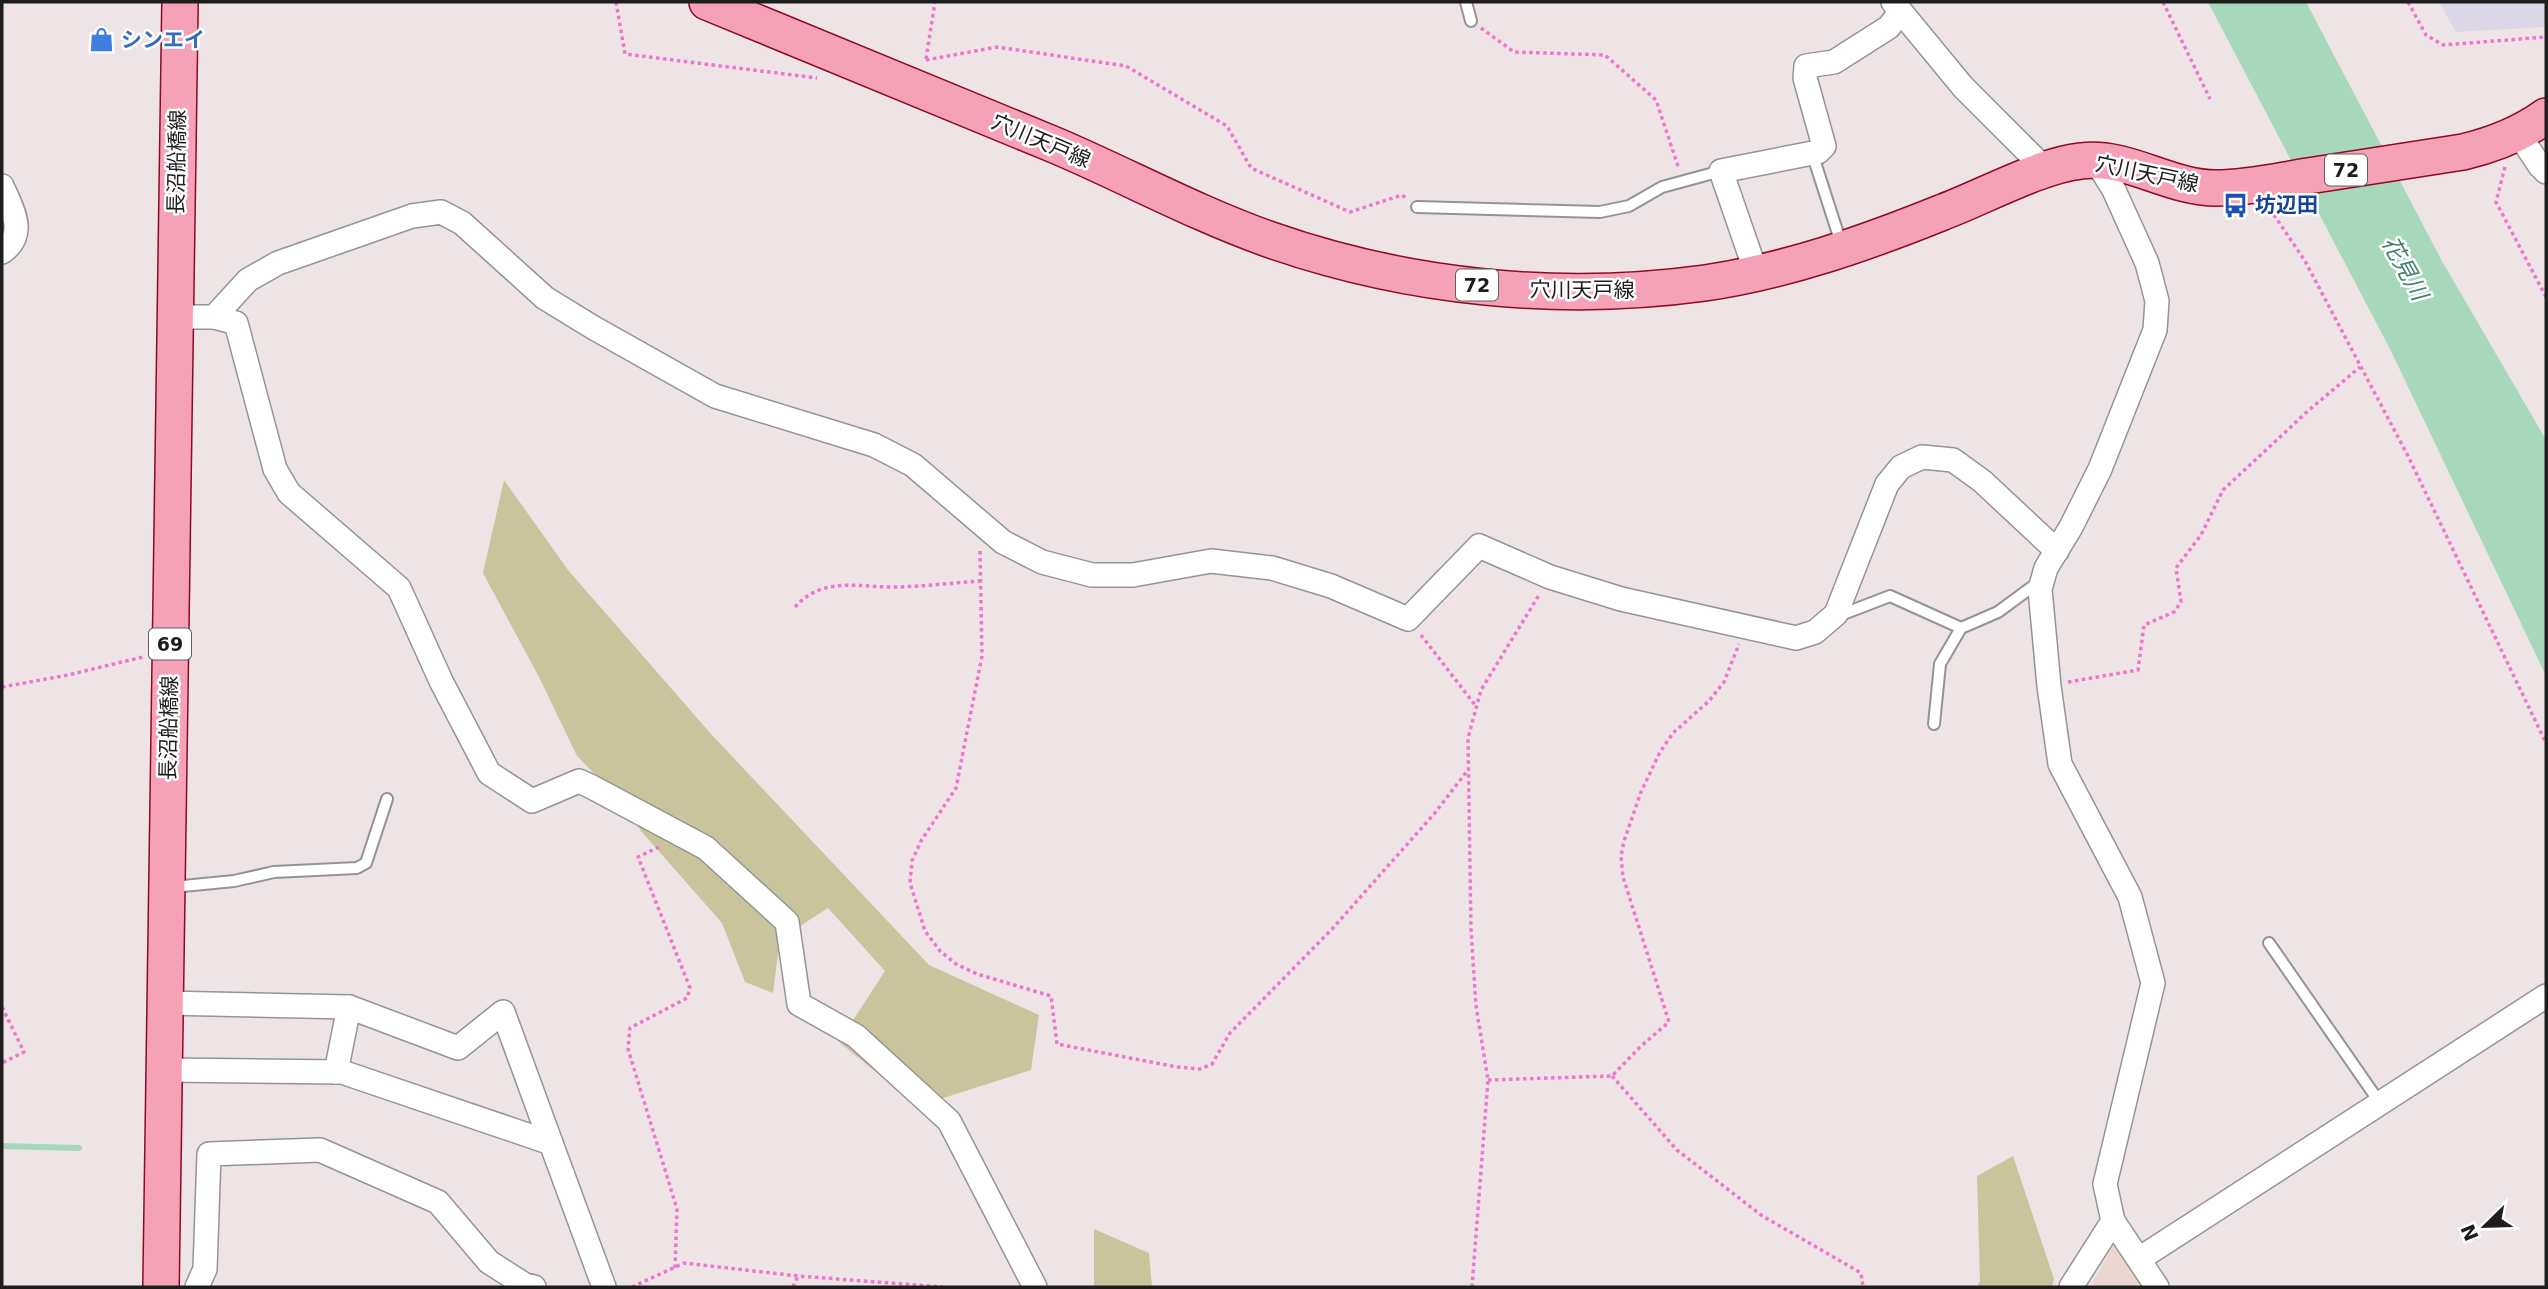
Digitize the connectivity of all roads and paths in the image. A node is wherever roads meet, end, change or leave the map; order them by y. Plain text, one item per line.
1 (180, 2) edge
2 (616, 2) edge
3 (706, 2) edge
4 (935, 2) edge
5 (1466, 2) edge
6 (2163, 2) edge
7 (2408, 2) edge
8 (1896, 7) edge
9 (1471, 21) joint
10 (2546, 37) edge
11 (924, 75) junction
12 (826, 79) dead end
13 (2210, 99) dead end
14 (2523, 136) edge
15 (1812, 153) junction
16 (2095, 160) junction
17 (2046, 170) junction
18 (1721, 171) junction
19 (2546, 172) edge
20 (1683, 181) junction
21 (2, 186) edge
22 (2269, 190) junction
23 (1417, 207) joint
24 (1843, 249) junction
25 (2, 252) edge
26 (1757, 275) junction
27 (2546, 297) edge
28 (174, 317) junction
29 (214, 317) junction
30 (2361, 366) junction
31 (978, 521) junction
32 (2057, 551) junction
33 (1550, 577) junction
34 (2042, 580) junction
35 (980, 581) junction
36 (795, 607) dead end
37 (1408, 619) junction
38 (1828, 620) junction
39 (1748, 626) junction
40 (1961, 628) junction
41 (170, 652) junction
42 (2049, 686) junction
43 (2, 687) edge
44 (1475, 705) junction
45 (1934, 724) dead end
46 (2546, 743) edge
47 (1468, 770) junction
48 (387, 799) dead end
49 (683, 835) junction
50 (166, 888) junction
51 (2269, 943) dead end
52 (2546, 996) edge
53 (165, 1003) junction
54 (2, 1007) edge
55 (349, 1007) junction
56 (2, 1063) edge
57 (164, 1070) junction
58 (336, 1072) junction
59 (1612, 1076) junction
60 (1488, 1080) junction
61 (2380, 1103) junction
62 (551, 1143) junction
63 (2113, 1221) junction
64 (2139, 1259) junction
65 (675, 1268) junction
66 (798, 1276) junction
67 (161, 1287) edge
68 (197, 1287) edge
69 (534, 1287) edge
70 (604, 1287) edge
71 (632, 1287) edge
72 (793, 1287) edge
73 (943, 1287) edge
74 (1035, 1287) edge
75 (1472, 1287) edge
76 (1863, 1287) edge
77 (2071, 1287) edge
78 (2157, 1287) edge

1 - 28 main road, 長沼船橋線 / 69
2 - 12 path
3 - 11 main road, 穴川天戸線 / 72
4 - 11 path
5 - 9 lane
6 - 13 path
7 - 10 path
8 - 15 street
8 - 17 street
9 - 20 path
11 - 23 path
11 - 26 main road, 穴川天戸線 / 72
14 - 19 street
14 - 22 main road, 72
14 - 27 path
15 - 18 street
15 - 24 lane
16 - 17 main road, 穴川天戸線 / 72
16 - 22 main road, 穴川天戸線 / 72
16 - 32 street
17 - 24 main road, 穴川天戸線 / 72
18 - 20 lane
18 - 26 street
20 - 23 lane
21 - 25 street
22 - 30 path
24 - 26 main road, 穴川天戸線 / 72
28 - 29 street
28 - 41 main road, 長沼船橋線 / 69
29 - 31 street
29 - 49 street
30 - 42 path
30 - 46 path
31 - 35 path
31 - 37 street
32 - 34 street
32 - 38 street
33 - 37 street
33 - 39 street
33 - 44 path
34 - 40 lane
34 - 42 street
35 - 36 path
35 - 47 path
37 - 44 path
38 - 39 street
38 - 40 lane
39 - 59 path
40 - 45 lane
41 - 43 path
41 - 50 main road, 長沼船橋線 / 69
42 - 63 street
44 - 47 path
47 - 60 path
48 - 50 lane
49 - 65 path
49 - 74 street
50 - 53 main road, 長沼船橋線 / 69
51 - 61 lane
52 - 61 street
53 - 55 street
53 - 57 main road, 長沼船橋線 / 69
54 - 56 path
55 - 58 street
55 - 62 street
57 - 58 street
57 - 67 main road, 長沼船橋線 / 69
58 - 62 street
59 - 60 path
59 - 76 path
60 - 75 path
61 - 64 street
62 - 70 street
63 - 64 street
63 - 77 street
64 - 78 street
65 - 66 path
65 - 71 path
66 - 72 path
66 - 73 path
68 - 69 street

